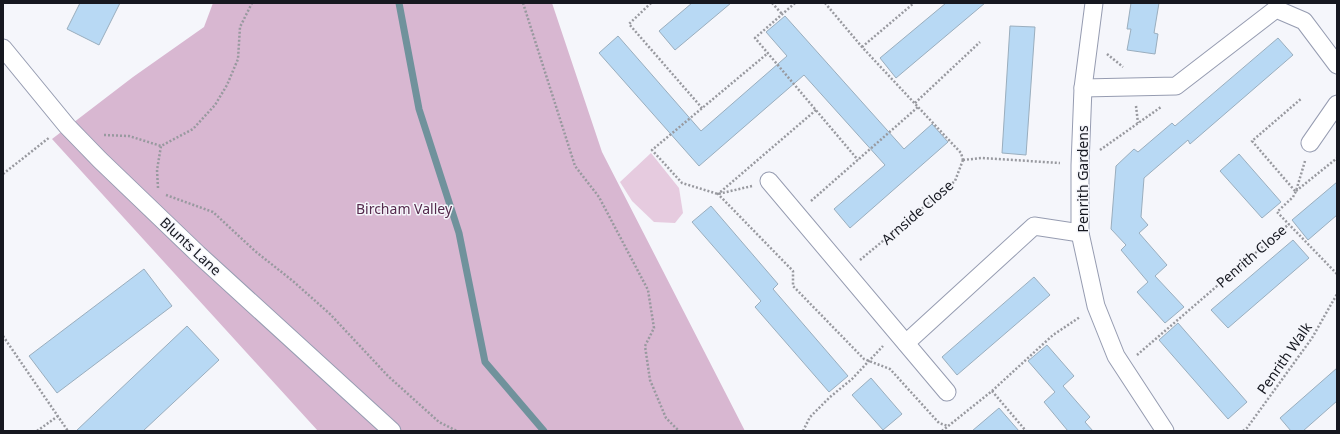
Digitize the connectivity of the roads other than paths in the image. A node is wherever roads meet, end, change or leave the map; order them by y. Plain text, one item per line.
1 (1094, 3) edge
2 (3, 48) edge
3 (1337, 65) edge
4 (1083, 88) junction
5 (1337, 104) edge
6 (1310, 143) road end
7 (769, 182) road end
8 (1080, 233) junction
9 (906, 343) junction
10 (947, 392) dead end
11 (392, 431) edge
12 (1165, 431) edge

1 - 4 street, Penrith Gardens
2 - 11 street, Blunts Lane
3 - 4 street
4 - 8 street, Penrith Gardens
5 - 6 street
7 - 9 street
8 - 9 street
8 - 12 street, Penrith Gardens
9 - 10 street

